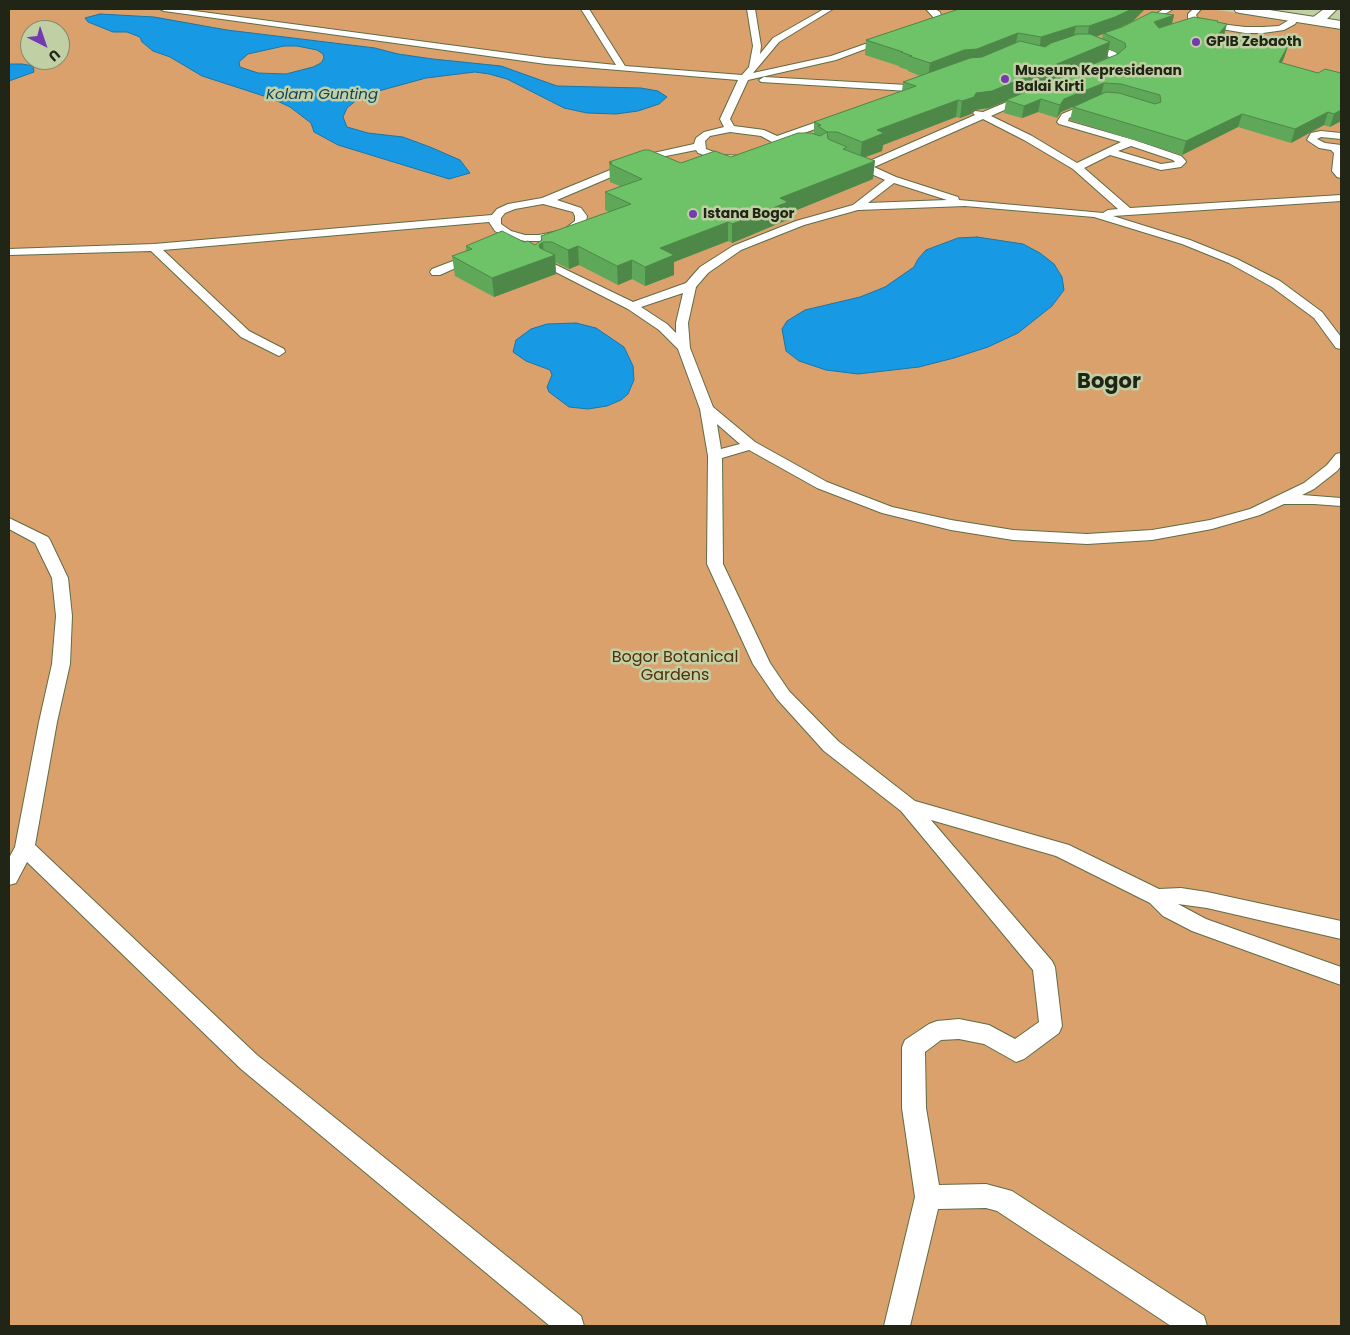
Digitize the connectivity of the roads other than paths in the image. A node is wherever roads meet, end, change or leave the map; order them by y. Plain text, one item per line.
1 (164, 9) edge
2 (586, 9) edge
3 (751, 9) edge
4 (829, 9) edge
5 (930, 9) edge
6 (1170, 9) edge
7 (1198, 9) edge
8 (1240, 9) edge
9 (1331, 9) edge
10 (1296, 18) junction
11 (1317, 21) junction
12 (1341, 25) edge
13 (1131, 29) edge
14 (1245, 30) junction
15 (908, 32) edge
16 (1234, 39) edge
17 (888, 40) edge
18 (1098, 42) edge
19 (622, 68) junction
20 (752, 69) junction
21 (1090, 71) edge
22 (744, 79) junction
23 (935, 82) edge
24 (924, 88) junction
25 (1034, 94) edge
26 (894, 97) edge
27 (1102, 100) edge
28 (848, 114) edge
29 (980, 114) junction
30 (1341, 126) edge
31 (730, 129) junction
32 (1328, 134) junction
33 (1341, 136) edge
34 (777, 142) junction
35 (1130, 142) junction
36 (794, 145) edge
37 (699, 146) junction
38 (1338, 148) edge
39 (1109, 152) junction
40 (840, 157) edge
41 (865, 167) junction
42 (1077, 167) junction
43 (1341, 174) edge
44 (892, 179) junction
45 (1341, 198) edge
46 (544, 202) junction
47 (965, 203) junction
48 (858, 208) junction
49 (1127, 212) junction
50 (1095, 214) junction
51 (495, 218) junction
52 (524, 241) junction
53 (499, 245) edge
54 (154, 247) junction
55 (9, 252) edge
56 (481, 253) edge
57 (548, 265) edge
58 (436, 272) dead end
59 (690, 286) junction
60 (632, 306) junction
61 (1341, 345) edge
62 (684, 348) junction
63 (280, 352) dead end
64 (707, 409) junction
65 (755, 448) junction
66 (714, 456) junction
67 (1341, 457) edge
68 (1282, 500) junction
69 (1341, 502) edge
70 (9, 523) edge
71 (908, 806) junction
72 (24, 847) junction
73 (9, 877) edge
74 (1157, 897) junction
75 (1341, 930) edge
76 (1341, 976) edge
77 (928, 1197) junction
78 (571, 1326) edge
79 (897, 1326) edge
80 (1194, 1326) edge

1 - 19 lane
2 - 19 lane
3 - 20 lane
4 - 20 lane
5 - 15 lane
6 - 13 lane
7 - 14 lane
8 - 10 main road
9 - 11 main road
10 - 11 main road
10 - 14 lane
11 - 12 main road
14 - 16 lane
17 - 22 lane
18 - 21 lane
19 - 22 lane
20 - 22 lane
22 - 24 lane
22 - 31 lane
23 - 24 lane
24 - 26 lane
25 - 29 lane
27 - 35 lane
28 - 34 lane
29 - 41 lane
29 - 42 lane
30 - 32 lane
31 - 34 lane
31 - 37 lane
32 - 33 lane
32 - 38 lane
34 - 36 lane
34 - 37 lane
35 - 39 lane
35 - 39 lane
37 - 46 lane
38 - 43 lane
39 - 42 lane
40 - 41 lane
41 - 44 lane
42 - 49 lane
44 - 47 lane
44 - 48 lane
45 - 49 lane
46 - 51 lane
46 - 52 lane
47 - 48 lane
47 - 50 lane
48 - 59 lane
49 - 50 lane
50 - 61 lane
51 - 52 lane
51 - 54 lane
52 - 53 lane
54 - 55 lane
54 - 63 lane
56 - 58 lane
57 - 60 lane
59 - 60 lane
59 - 62 lane
60 - 62 lane
62 - 64 lane
64 - 65 lane
64 - 66 lane
65 - 66 lane
65 - 68 lane
66 - 71 lane
67 - 68 lane
68 - 69 lane
70 - 72 lane
71 - 74 lane
71 - 77 lane
72 - 73 lane
72 - 78 lane
74 - 75 lane
74 - 76 lane
77 - 79 lane
77 - 80 lane

